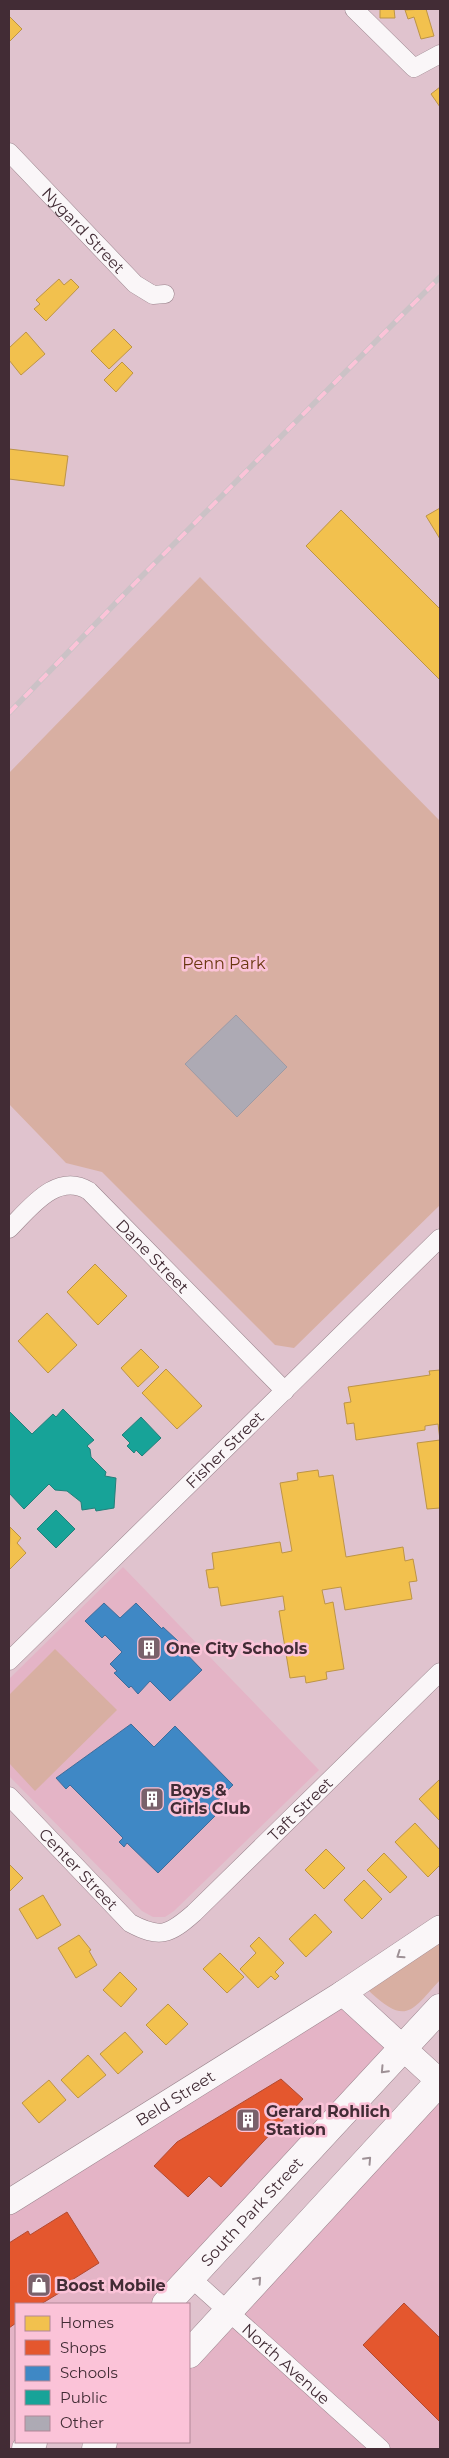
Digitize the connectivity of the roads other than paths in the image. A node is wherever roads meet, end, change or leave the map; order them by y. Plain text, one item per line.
1 (354, 9) edge
2 (440, 54) edge
3 (9, 152) edge
4 (165, 294) dead end
5 (9, 1229) edge
6 (440, 1238) edge
7 (285, 1391) junction
8 (9, 1661) edge
9 (440, 1672) edge
10 (9, 1796) edge
11 (440, 1928) edge
12 (154, 1933) joint
13 (343, 1993) junction
14 (440, 2008) edge
15 (404, 2048) junction
16 (440, 2082) edge
17 (9, 2202) edge
18 (191, 2278) junction
19 (167, 2303) edge
20 (229, 2312) junction
21 (190, 2353) edge
22 (381, 2449) edge

1 - 2 street
3 - 4 street, Nygard Street
5 - 7 street, Dane Street
6 - 7 street, Fisher Street
7 - 8 street, Fisher Street
9 - 12 street, Taft Street
10 - 12 street, Center Street
11 -> 13 street, Beld Street
13 - 15 street
13 - 17 street, Beld Street
14 - 15 main road, South Park Street
15 - 16 street
15 -> 18 main road, South Park Street
20 -> 16 main road
18 - 19 main road, South Park Street
18 - 20 street, North Avenue
20 - 21 main road
20 - 22 street, North Avenue

